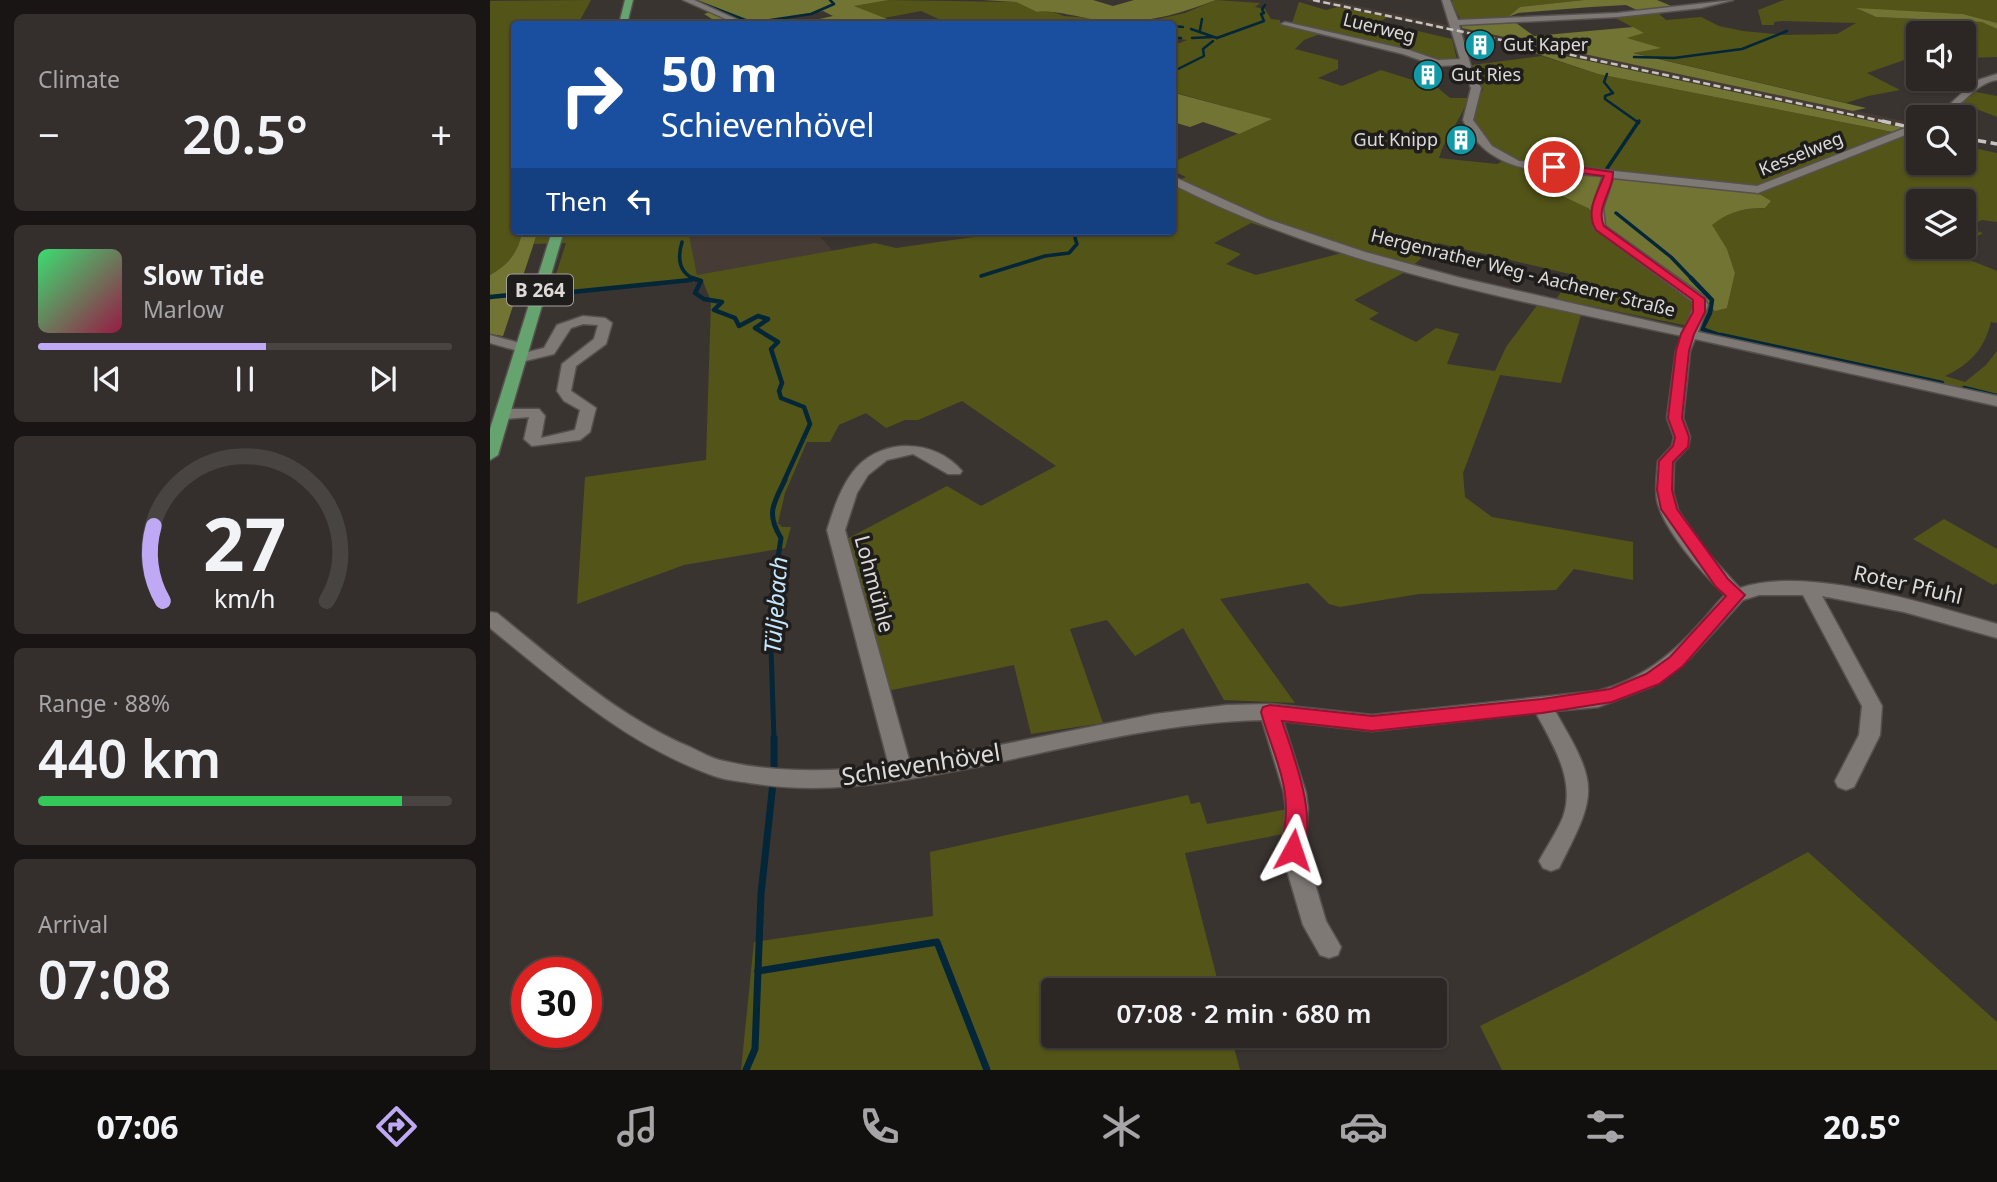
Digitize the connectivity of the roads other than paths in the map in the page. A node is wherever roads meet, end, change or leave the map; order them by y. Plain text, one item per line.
1 (629, 0) edge
2 (687, 0) edge
3 (1446, 0) edge
4 (1728, 0) edge
5 (624, 21) edge
6 (736, 21) edge
7 (1456, 23) junction
8 (1286, 24) dead end
9 (1464, 62) junction
10 (1997, 77) edge
11 (1955, 105) edge
12 (1906, 131) edge
13 (1609, 174) junction
14 (1176, 182) edge
15 (557, 235) edge
16 (1687, 334) junction
17 (490, 339) edge
18 (521, 353) junction
19 (1997, 401) edge
20 (504, 414) junction
21 (490, 456) edge
22 (954, 471) dead end
23 (1809, 589) junction
24 (1737, 595) junction
25 (490, 618) edge
26 (1997, 631) edge
27 (1542, 706) junction
28 (1270, 712) junction
29 (902, 773) junction
30 (1846, 781) dead end
31 (1550, 861) dead end
32 (1329, 947) dead end

1 - 5 main road
2 - 6 street
3 - 7 street
4 - 7 street
7 - 9 street
8 - 9 street, Luerweg
9 - 13 street
10 - 11 street
12 - 13 street, Kesselweg
13 - 16 street
14 - 16 street, Hergenrather Weg - Aachener Straße
15 - 18 main road, B 264
16 - 19 street, Hergenrather Weg - Aachener Straße
16 - 24 street
17 - 18 street
18 - 20 main road
18 - 20 street
20 - 21 main road
22 - 29 street, Lohmühle
23 - 24 street
23 - 26 street, Roter Pfuhl
23 - 30 street
24 - 27 street, Schievenhövel
25 - 29 street, Schievenhövel
27 - 28 street, Schievenhövel
27 - 31 street
28 - 29 street, Schievenhövel
28 - 32 street

